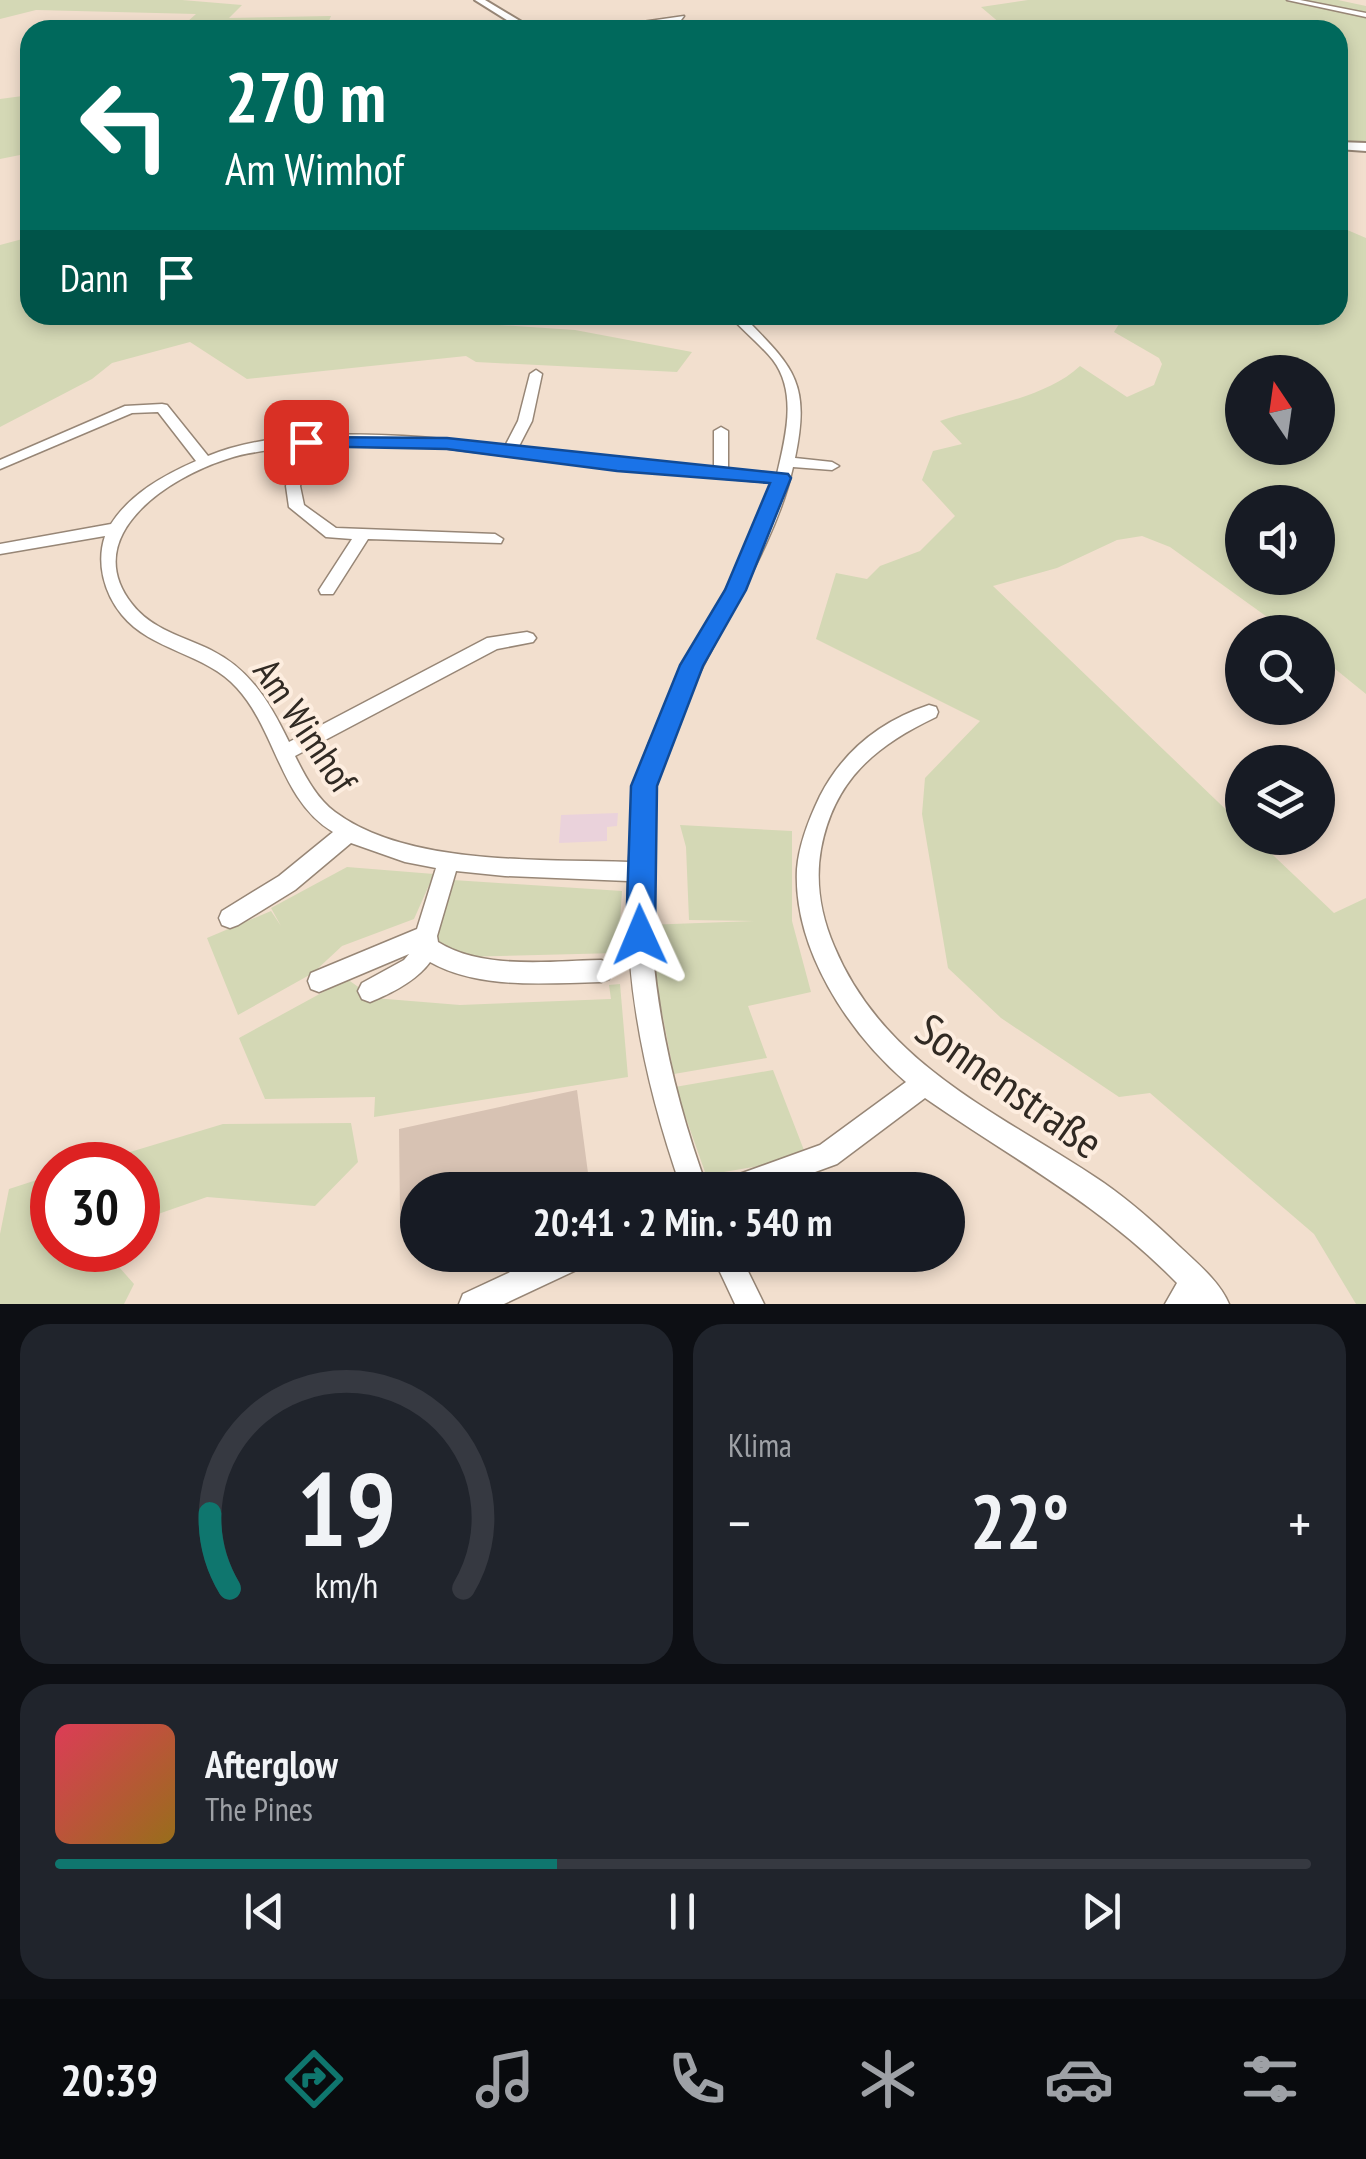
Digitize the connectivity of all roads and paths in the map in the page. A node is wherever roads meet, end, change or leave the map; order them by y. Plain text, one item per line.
1 (478, 0) edge
2 (1290, 0) edge
3 (1315, 0) edge
4 (1366, 15) edge
5 (681, 18) dead end
6 (513, 20) edge
7 (668, 20) edge
8 (745, 325) edge
9 (536, 374) dead end
10 (722, 431) dead end
11 (306, 442) junction
12 (509, 451) junction
13 (204, 460) junction
14 (0, 465) edge
15 (832, 466) dead end
16 (784, 470) junction
17 (720, 471) junction
18 (113, 529) junction
19 (364, 533) junction
20 (496, 539) dead end
21 (0, 549) edge
22 (327, 590) dead end
23 (528, 638) dead end
24 (929, 712) dead end
25 (286, 752) junction
26 (346, 834) junction
27 (449, 860) junction
28 (639, 872) junction
29 (230, 918) dead end
30 (427, 942) junction
31 (601, 971) dead end
32 (320, 982) dead end
33 (370, 991) dead end
34 (923, 1084) junction
35 (688, 1172) edge
36 (779, 1172) edge
37 (542, 1272) edge
38 (734, 1272) edge
39 (1187, 1292) edge
40 (473, 1304) edge
41 (750, 1304) edge
42 (1215, 1304) edge

1 - 6 street
2 - 4 street
3 - 4 street
5 - 7 street
8 - 16 street
9 - 12 street
10 - 17 street
11 - 12 street
11 - 13 street
11 - 19 street
12 - 17 street
13 - 14 street
13 - 18 street
15 - 16 street
16 - 17 street
16 - 28 street
18 - 21 street
18 - 25 street, Am Wimhof
19 - 20 street
19 - 22 street
23 - 25 street
24 - 34 street, Sonnenstraße
25 - 26 street, Am Wimhof
26 - 27 street, Am Wimhof
26 - 29 street, Am Wimhof
27 - 28 street, Am Wimhof
27 - 30 street
28 - 35 street
30 - 31 street
30 - 32 street
30 - 33 street
34 - 36 street
34 - 39 street, Sonnenstraße
37 - 40 street
38 - 41 street
39 - 42 street, Sonnenstraße

